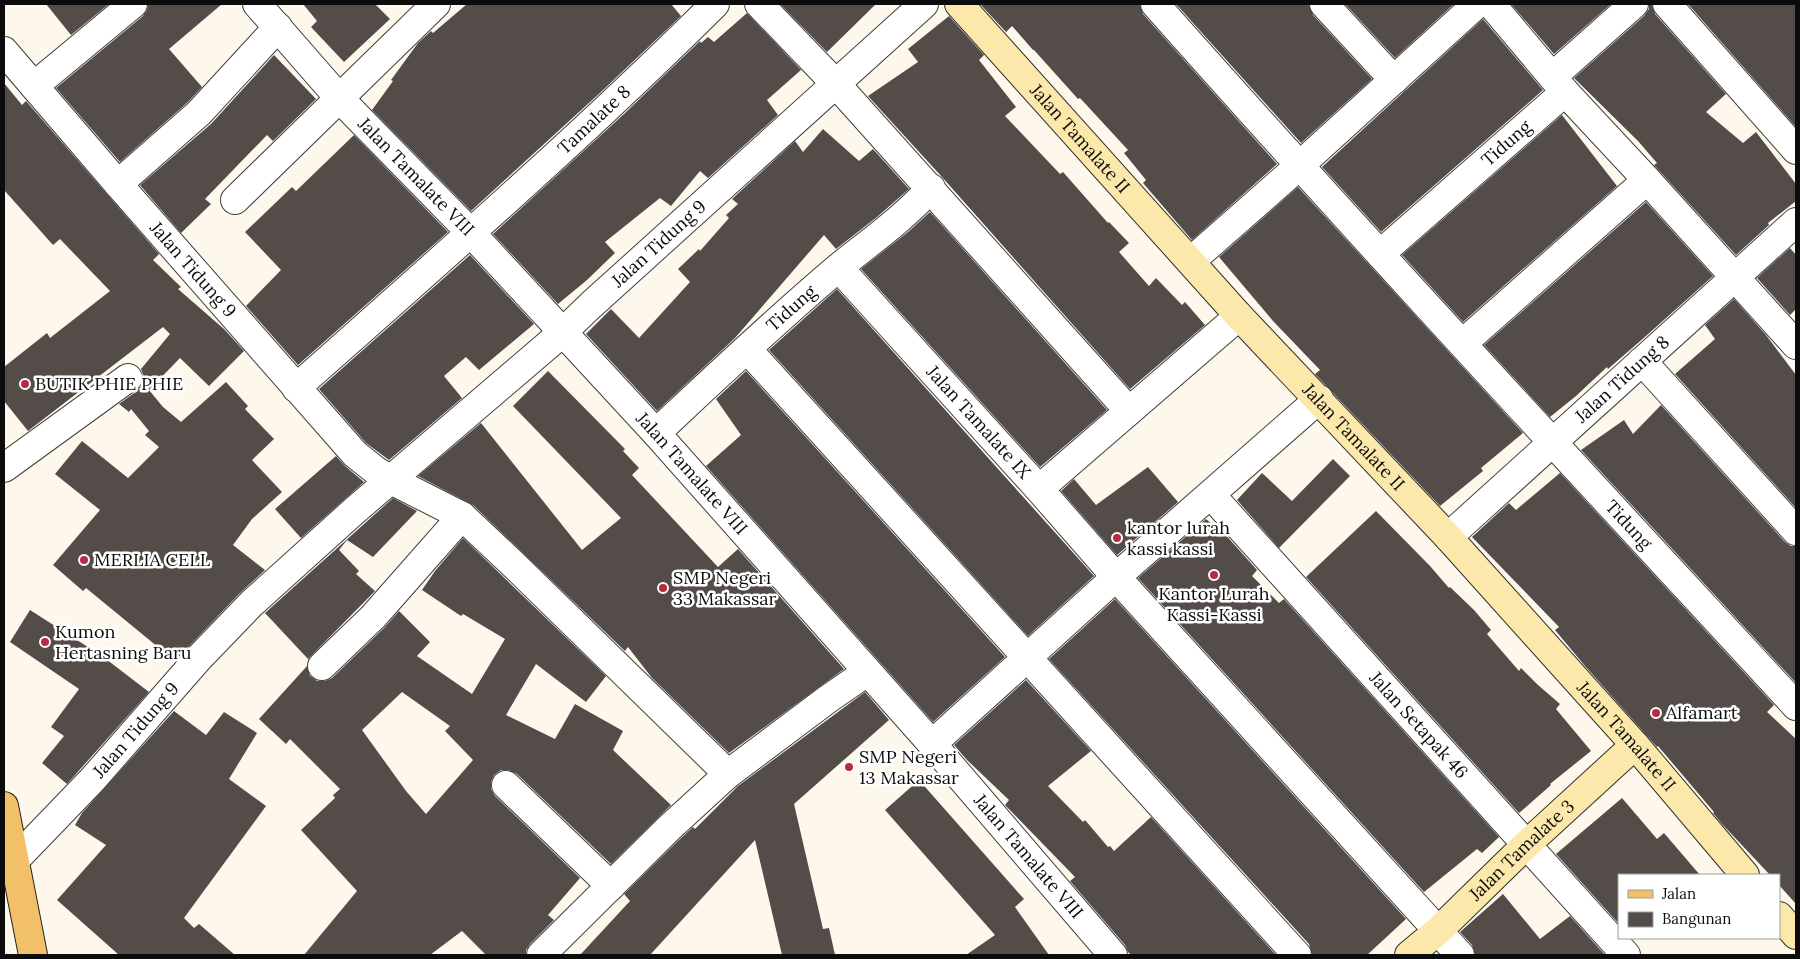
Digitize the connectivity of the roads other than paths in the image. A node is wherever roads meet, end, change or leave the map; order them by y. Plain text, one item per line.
1 (133, 4) edge
2 (257, 4) edge
3 (436, 4) edge
4 (715, 4) edge
5 (760, 4) edge
6 (924, 4) edge
7 (960, 4) edge
8 (1155, 4) edge
9 (1324, 4) edge
10 (1476, 4) edge
11 (1491, 4) edge
12 (1634, 4) edge
13 (1667, 4) edge
14 (278, 27) junction
15 (4, 51) edge
16 (1394, 80) junction
17 (836, 84) junction
18 (1559, 84) junction
19 (34, 86) junction
20 (340, 99) junction
21 (1796, 150) edge
22 (1299, 166) junction
23 (1647, 180) junction
24 (118, 184) junction
25 (930, 188) junction
26 (235, 200) dead end
27 (1796, 222) edge
28 (471, 233) junction
29 (1380, 254) junction
30 (1191, 261) junction
31 (839, 268) junction
32 (1735, 277) junction
33 (1239, 316) junction
34 (562, 333) junction
35 (1463, 343) junction
36 (1796, 346) edge
37 (747, 349) junction
38 (1642, 362) junction
39 (128, 378) dead end
40 (296, 388) junction
41 (1320, 399) junction
42 (1129, 411) junction
43 (656, 433) junction
44 (1552, 443) junction
45 (4, 468) edge
46 (391, 480) junction
47 (1039, 488) junction
48 (1211, 496) junction
49 (462, 516) junction
50 (1796, 531) edge
51 (1448, 537) junction
52 (1116, 576) junction
53 (1026, 658) junction
54 (322, 666) dead end
55 (867, 672) junction
56 (1796, 706) edge
57 (932, 744) junction
58 (1635, 745) junction
59 (728, 774) junction
60 (506, 785) dead end
61 (4, 806) edge
62 (1527, 844) junction
63 (14, 861) junction
64 (1744, 874) edge
65 (611, 886) junction
66 (1780, 917) edge
67 (1439, 930) junction
68 (1796, 935) edge
69 (33, 955) edge
70 (540, 955) edge
71 (1113, 955) edge
72 (1298, 955) edge
73 (1409, 955) edge
74 (1460, 955) edge
75 (1626, 955) edge

1 - 19 street
2 - 14 street, Jalan Tamalate VIII
3 - 20 street
4 - 28 street, Tamalate 8
5 - 17 street
6 - 17 street, Jalan Tidung 9
7 - 30 street, Jalan Tamalate II
8 - 22 street, Tidung
9 - 16 street
10 - 16 street
11 - 18 street
12 - 18 street, Tidung
13 - 21 street
14 - 20 street, Jalan Tamalate VIII
14 - 24 street
15 - 19 street, Jalan Tidung 9
16 - 22 street
17 - 25 street
17 - 34 street, Jalan Tidung 9
18 - 23 street
18 - 29 street, Tidung
19 - 24 street, Jalan Tidung 9
20 - 26 street
20 - 28 street, Jalan Tamalate VIII
22 - 29 street, Tidung
22 - 30 street
23 - 32 street
23 - 35 street
24 - 40 street, Jalan Tidung 9
25 - 31 street, Tidung
25 - 42 street
27 - 32 street, Jalan Tidung 8
28 - 34 street, Jalan Tamalate VIII
28 - 40 street, Tamalate 8
29 - 35 street, Tidung
30 - 33 street, Jalan Tamalate II
31 - 37 street, Tidung
31 - 47 street, Jalan Tamalate IX
32 - 36 street
32 - 38 street, Jalan Tidung 8
33 - 41 street, Jalan Tamalate II
33 - 42 street
34 - 43 street, Jalan Tamalate VIII
34 - 46 street, Jalan Tidung 9
35 - 44 street, Tidung
37 - 43 street, Tidung
37 - 53 street
38 - 44 street, Jalan Tidung 8
38 - 50 street
39 - 45 street
40 - 46 street, Jalan Tidung 9
41 - 48 street
41 - 51 street, Jalan Tamalate II
42 - 47 street
43 - 55 street, Jalan Tamalate VIII
44 - 51 street, Jalan Tidung 8
44 - 56 street, Tidung
46 - 49 street
46 - 63 street, Jalan Tidung 9
47 - 52 street, Jalan Tamalate IX
48 - 52 street
48 - 62 street, Jalan Setapak 46
49 - 54 street
49 - 59 street
51 - 58 street, Jalan Tamalate II
52 - 53 street
52 - 67 street, Jalan Tamalate IX
53 - 57 street
53 - 72 street
55 - 57 street, Jalan Tamalate VIII
55 - 59 street
57 - 71 street, Jalan Tamalate VIII
58 - 62 street, Jalan Tamalate 3
58 - 64 street, Jalan Tamalate II
59 - 65 street
60 - 65 street
61 - 63 main road
62 - 67 street, Jalan Tamalate 3
62 - 75 street, Jalan Setapak 46
63 - 69 main road
65 - 70 street
66 - 68 street
67 - 73 street, Jalan Tamalate 3
67 - 74 street, Jalan Tamalate IX

